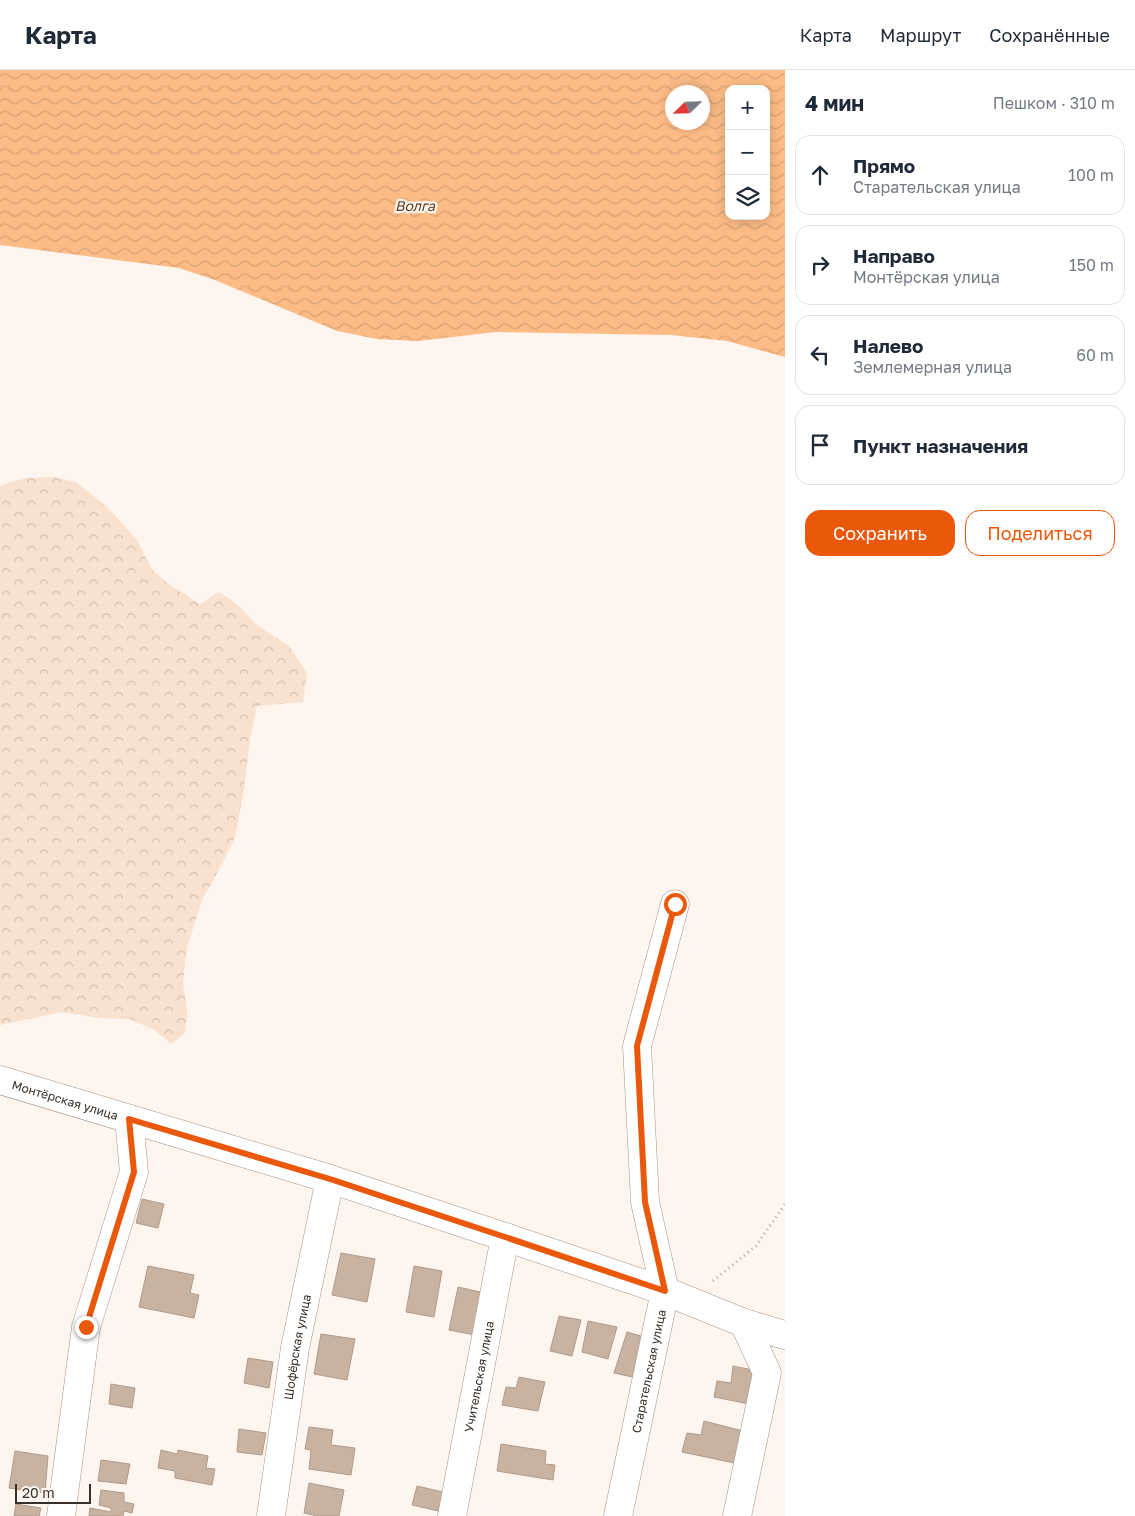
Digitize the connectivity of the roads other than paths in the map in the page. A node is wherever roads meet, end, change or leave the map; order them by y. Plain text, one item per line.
1 (675, 904) dead end
2 (0, 1080) edge
3 (129, 1119) junction
4 (330, 1179) junction
5 (505, 1237) junction
6 (665, 1291) junction
7 (744, 1323) junction
8 (785, 1335) edge
9 (61, 1516) edge
10 (272, 1516) edge
11 (452, 1516) edge
12 (618, 1516) edge
13 (737, 1516) edge

1 - 6 street, Старательская улица
2 - 3 street, Монтёрская улица
3 - 4 street, Монтёрская улица
3 - 9 street
4 - 5 street, Монтёрская улица
4 - 10 street, Шофёрская улица
5 - 6 street, Монтёрская улица
5 - 11 street, Учительская улица
6 - 7 street, Монтёрская улица
6 - 12 street, Старательская улица
7 - 8 street, Монтёрская улица
7 - 13 street

